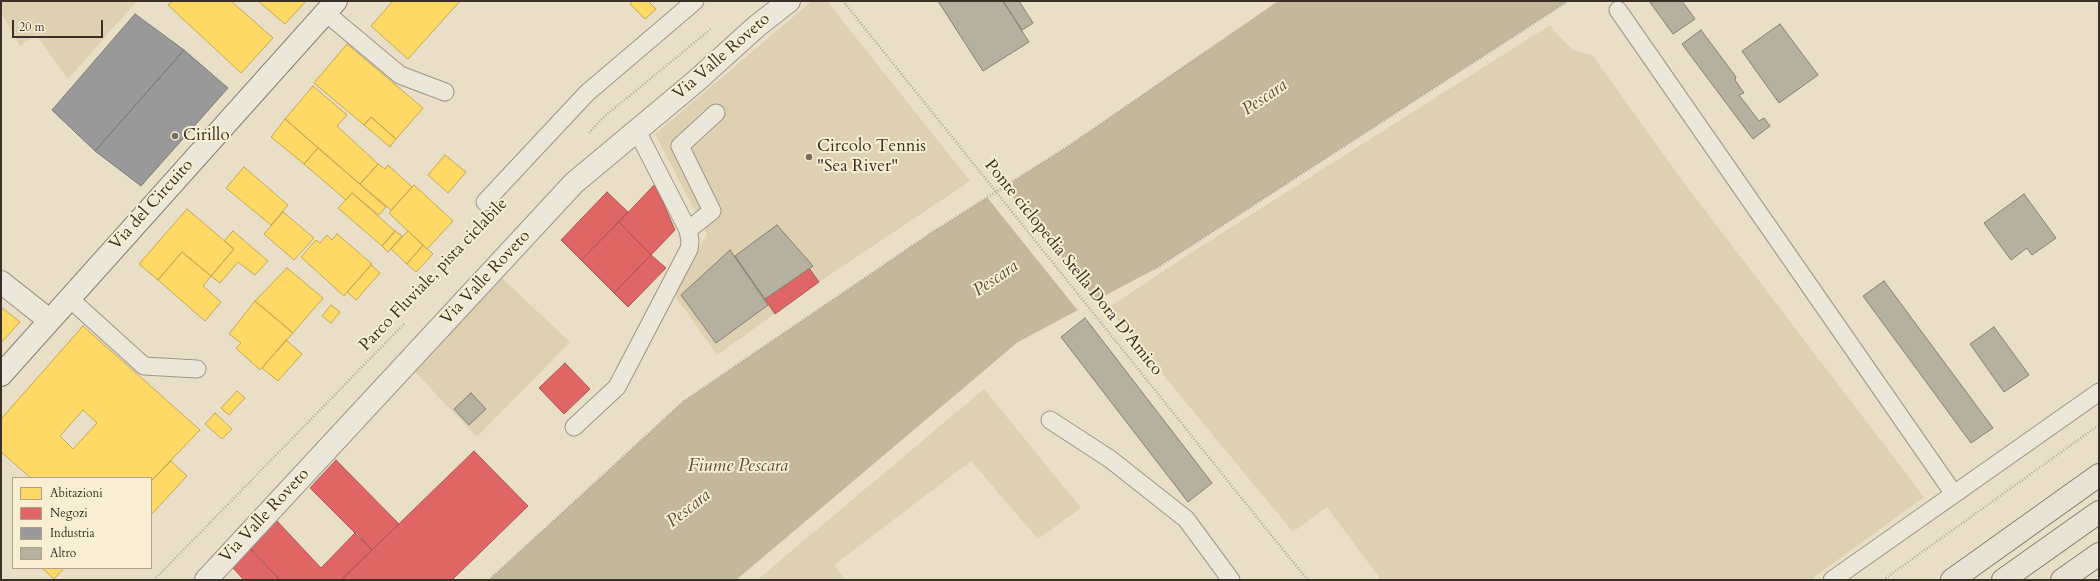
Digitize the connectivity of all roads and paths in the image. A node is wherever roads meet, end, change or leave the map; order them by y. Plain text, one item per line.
1 (695, 1) edge
2 (789, 1) edge
3 (843, 1) edge
4 (1568, 1) edge
5 (331, 7) edge
6 (1618, 10) dead end
7 (715, 25) dead end
8 (1206, 52) dead end
9 (445, 92) dead end
10 (716, 114) dead end
11 (637, 131) junction
12 (588, 133) dead end
13 (485, 202) dead end
14 (688, 230) junction
15 (1155, 269) dead end
16 (1, 282) edge
17 (69, 298) junction
18 (411, 317) dead end
19 (50, 320) junction
20 (197, 369) dead end
21 (1, 375) edge
22 (2099, 392) edge
23 (1050, 420) dead end
24 (2099, 425) edge
25 (574, 427) dead end
26 (2099, 475) edge
27 (1954, 494) junction
28 (2099, 512) edge
29 (2099, 554) edge
30 (154, 580) edge
31 (206, 580) edge
32 (489, 580) edge
33 (1232, 580) edge
34 (1308, 580) edge
35 (1832, 580) edge
36 (1883, 580) edge
37 (1952, 580) edge
38 (2003, 580) edge
39 (2062, 580) edge

1 - 13 lane
2 - 11 street, Via Valle Roveto
3 - 34 path, Ponte ciclopedia Stella Dora D'Amico, bridge
4 - 15 path
5 - 9 lane
5 - 17 street, Via del Circuito
6 - 27 lane
7 - 12 path
8 - 32 path
10 - 14 lane
11 - 14 lane
11 - 31 street, Via Valle Roveto
14 - 25 lane
16 - 19 street
17 - 19 street, Via del Circuito
17 - 20 lane
18 - 30 path, Parco Fluviale, pista ciclabile
19 - 21 street, Via del Circuito
22 - 27 lane
23 - 33 lane
24 - 36 path
26 - 37 highway
27 - 35 lane
28 - 38 highway
29 - 39 highway

